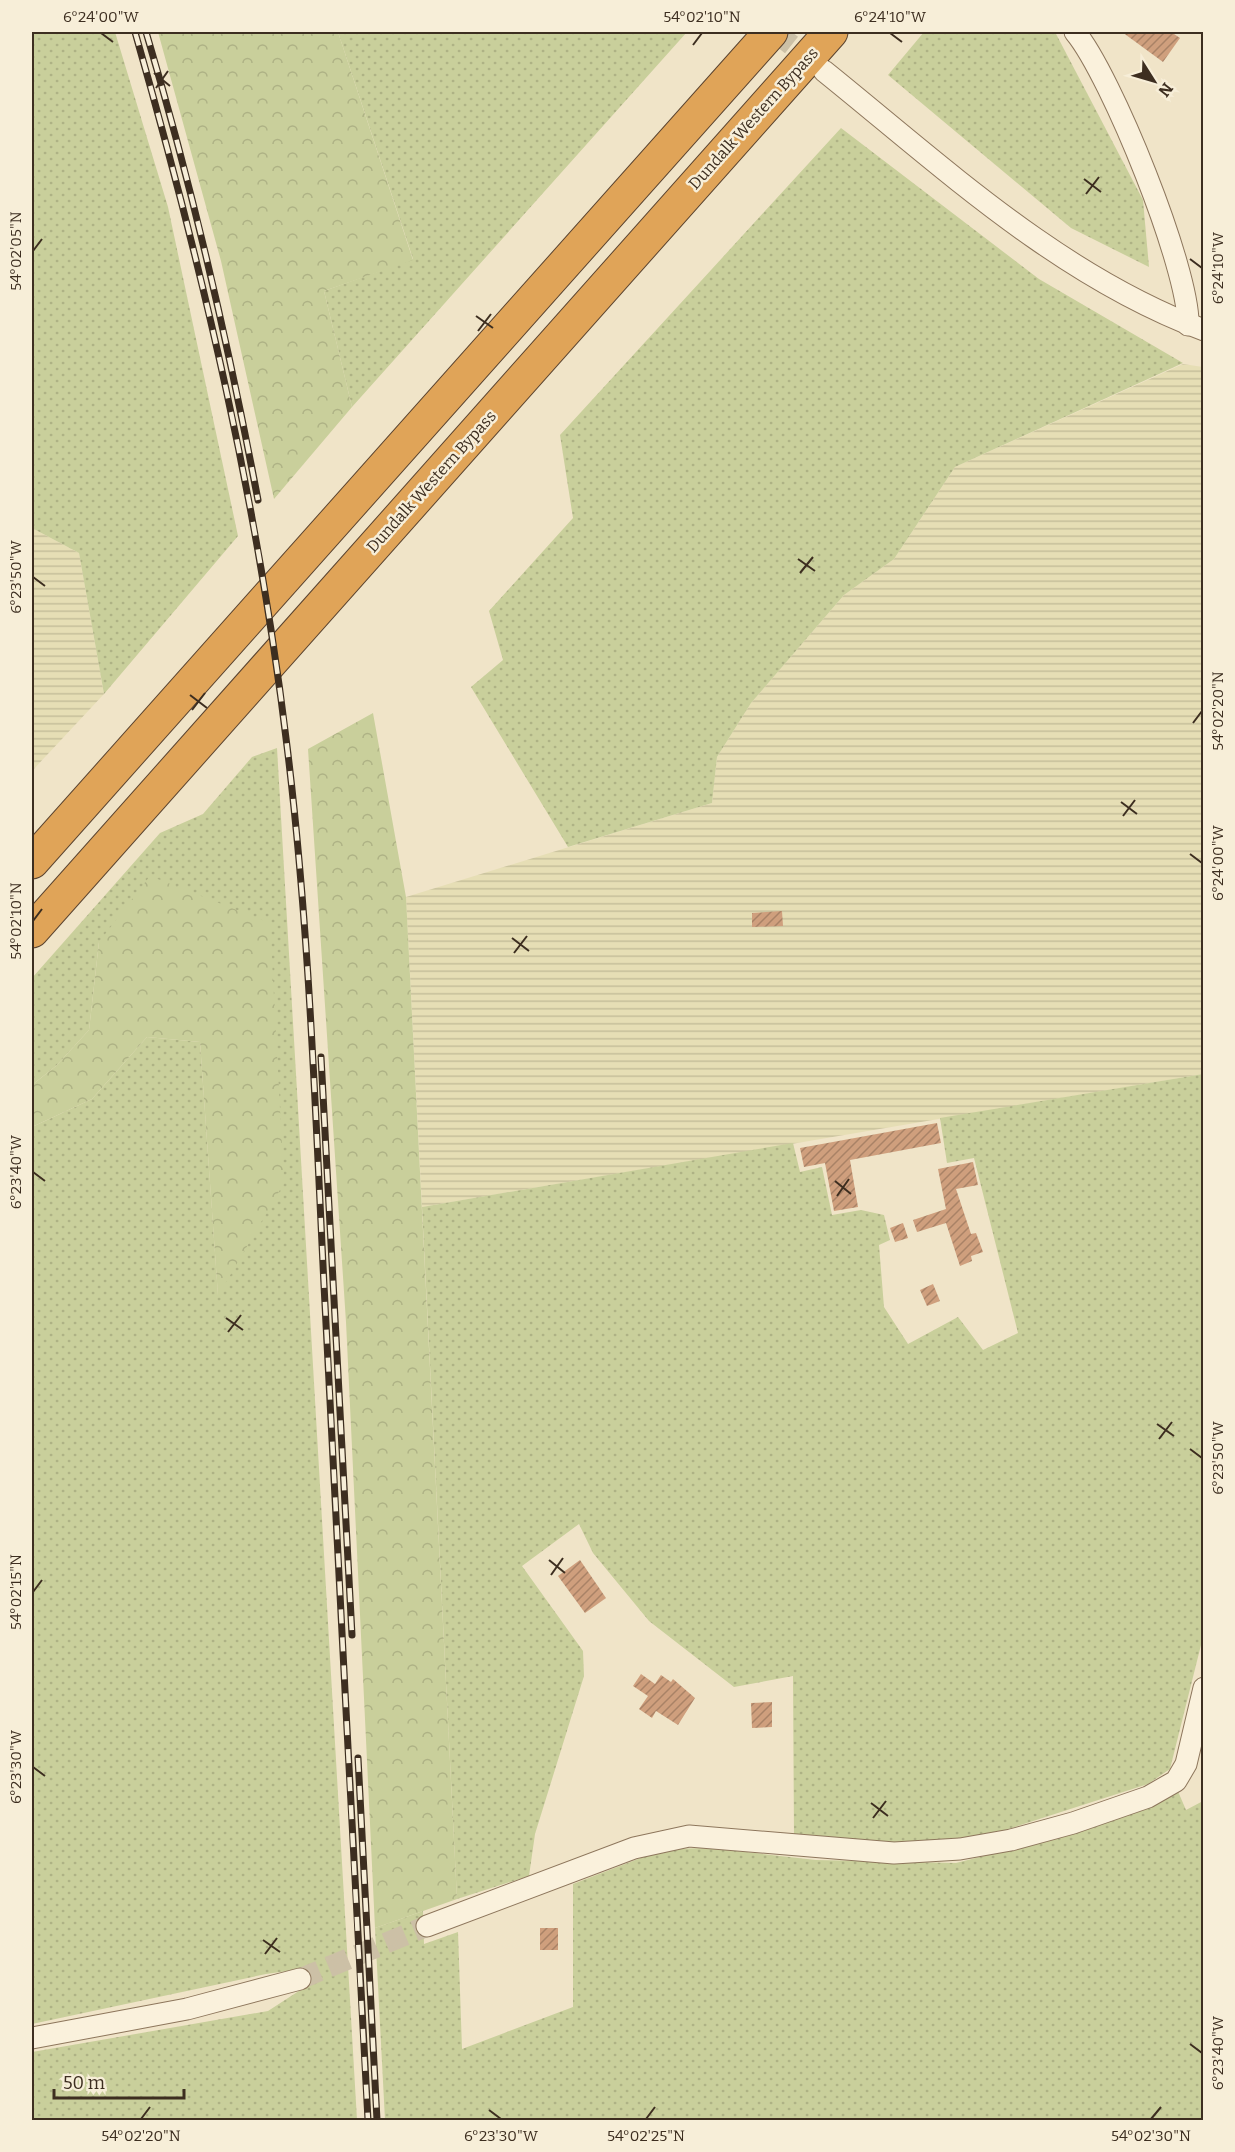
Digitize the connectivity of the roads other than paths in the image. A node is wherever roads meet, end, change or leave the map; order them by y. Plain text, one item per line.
1 (771, 32) edge
2 (831, 32) edge
3 (1075, 32) edge
4 (824, 71) tunnel mouth
5 (1196, 327) edge
6 (193, 682) junction
7 (32, 842) edge
8 (32, 862) edge
9 (32, 931) edge
10 (1203, 1688) edge
11 (427, 1926) tunnel mouth
12 (300, 1978) tunnel mouth
13 (32, 2038) edge

1 - 6 highway
2 - 9 highway, Dundalk Western Bypass
3 - 5 street
4 - 5 street
6 - 7 highway
6 - 8 highway
10 - 11 street
12 - 13 street

